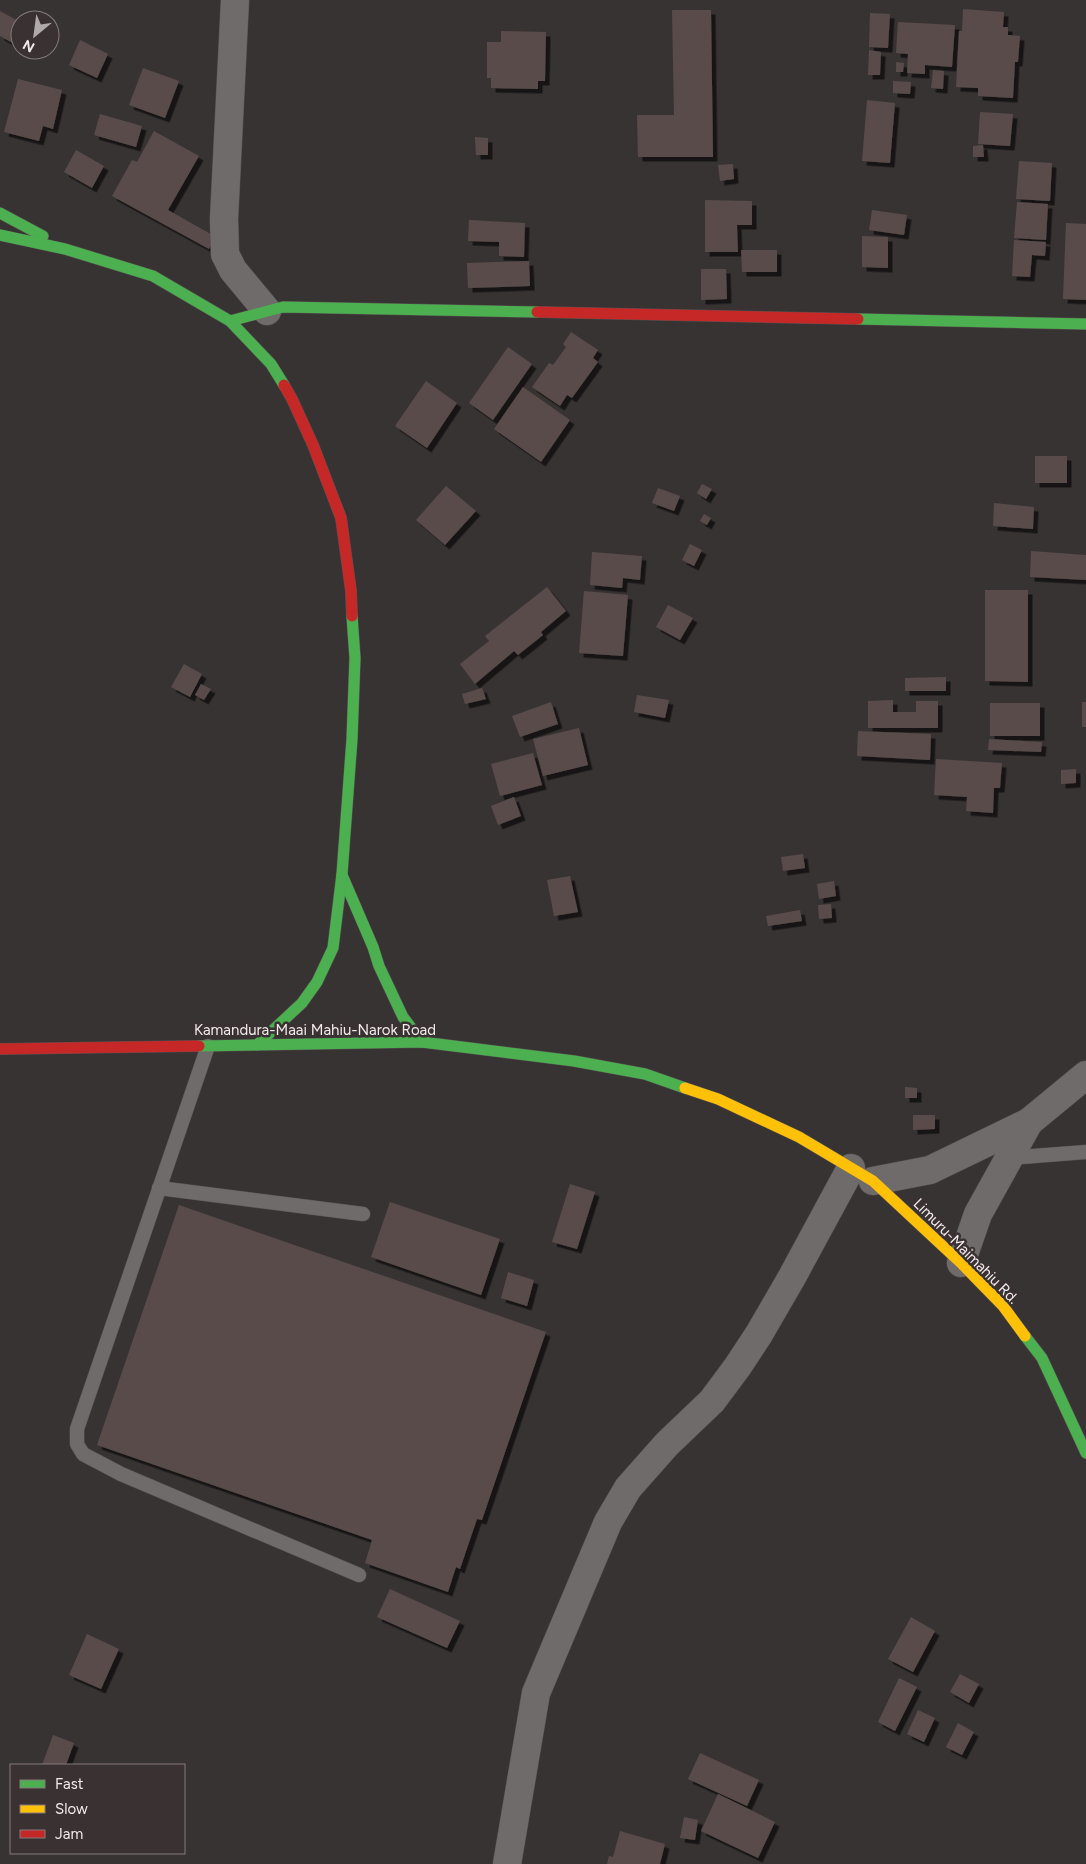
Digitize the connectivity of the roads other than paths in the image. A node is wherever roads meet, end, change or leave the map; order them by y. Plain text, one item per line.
1 (235, 0) edge
2 (0, 213) edge
3 (0, 235) edge
4 (65, 249) junction
5 (266, 311) junction
6 (230, 321) junction
7 (1086, 324) edge
8 (342, 874) junction
9 (422, 1042) junction
10 (256, 1045) junction
11 (208, 1046) junction
12 (0, 1049) edge
13 (1086, 1075) edge
14 (1029, 1122) junction
15 (1086, 1152) edge
16 (1008, 1158) junction
17 (862, 1174) junction
18 (159, 1188) junction
19 (363, 1214) dead end
20 (962, 1263) junction
21 (1086, 1454) edge
22 (358, 1576) dead end
23 (507, 1864) edge

1 - 5 street
2 - 4 main road
3 - 4 main road
4 - 6 main road
5 - 6 main road
5 - 7 main road
6 - 8 main road
8 - 9 main road
8 - 10 main road
9 - 10 main road, Kamandura-Maai Mahiu-Narok Road
9 - 17 main road, Kamandura-Maai Mahiu-Narok Road
10 - 11 main road, Kamandura-Maai Mahiu-Narok Road
11 - 12 main road, Kamandura-Maai Mahiu-Narok Road
11 - 18 lane
13 - 14 street
14 - 16 street
14 - 17 street
15 - 16 lane
16 - 20 street
17 - 20 main road, Limuru-Maimahiu Rd.
17 - 23 street
18 - 19 lane
18 - 22 lane
20 - 21 main road, Limuru-Maimahiu Rd.

